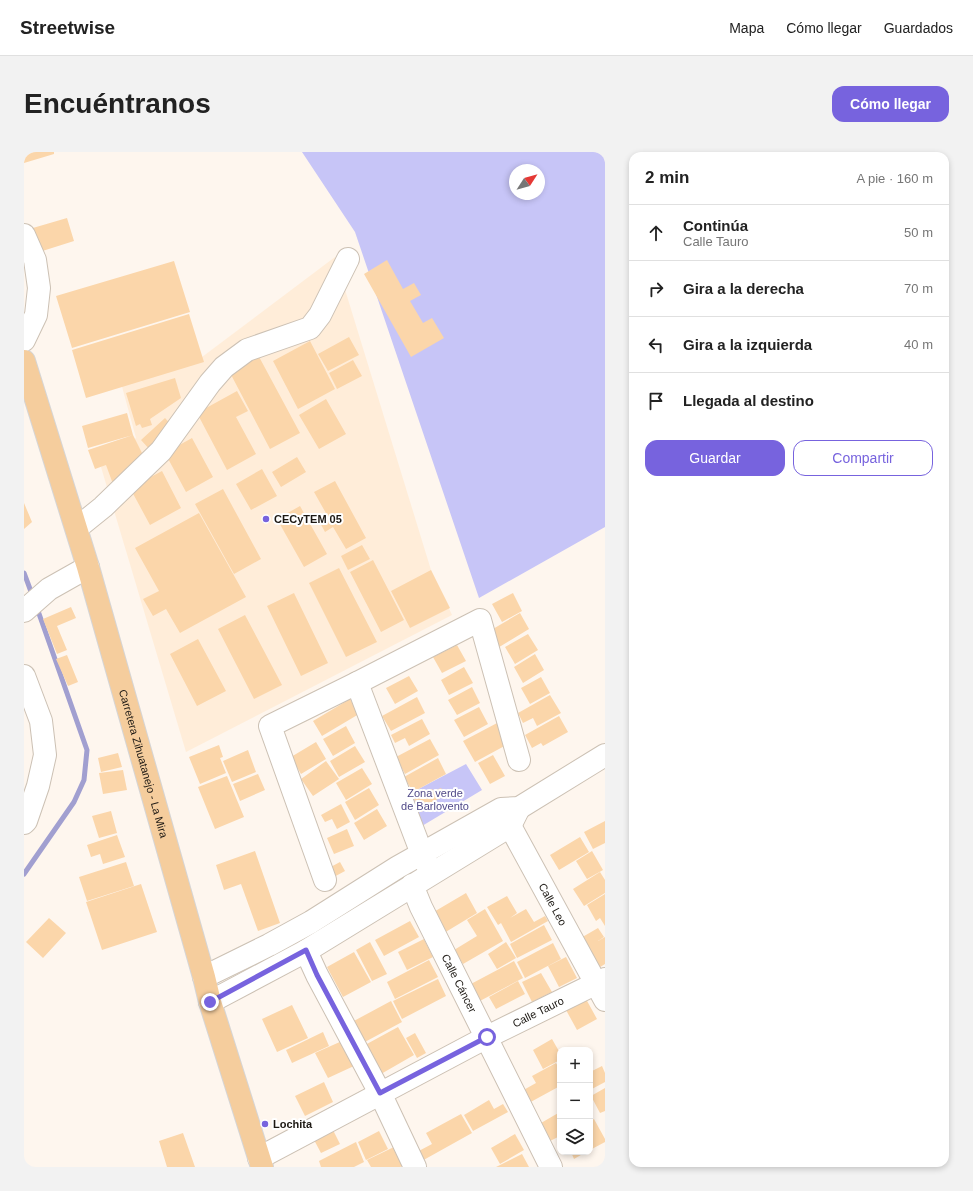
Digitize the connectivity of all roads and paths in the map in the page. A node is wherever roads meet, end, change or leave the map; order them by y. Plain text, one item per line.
1 (24, 234) edge
2 (348, 259) dead end
3 (24, 340) edge
4 (24, 361) edge
5 (77, 528) junction
6 (88, 567) junction
7 (26, 608) edge
8 (24, 676) edge
9 (357, 683) junction
10 (605, 755) edge
11 (519, 760) dead end
12 (510, 814) junction
13 (24, 823) edge
14 (422, 854) junction
15 (432, 875) junction
16 (325, 880) dead end
17 (412, 885) junction
18 (306, 950) junction
19 (204, 977) junction
20 (602, 988) edge
21 (210, 1002) junction
22 (487, 1037) junction
23 (380, 1093) junction
24 (261, 1162) edge
25 (415, 1167) edge
26 (551, 1167) edge

1 - 3 street
2 - 5 street
4 - 5 highway, Carretera Zihuatanejo - La Mira
5 - 6 highway, Carretera Zihuatanejo - La Mira
6 - 7 street
6 - 19 highway, Carretera Zihuatanejo - La Mira
8 - 13 street
9 - 11 street
9 - 14 street
9 - 16 street
10 - 12 street
12 - 14 street
12 - 15 street
12 - 20 street, Calle Leo
14 - 15 street
14 - 19 street
15 - 17 street
17 - 18 street
17 - 22 street, Calle Cáncer
18 - 21 street
18 - 23 street
19 - 21 highway, Carretera Zihuatanejo - La Mira
20 - 22 street, Calle Tauro
21 - 24 highway, Carretera Zihuatanejo - La Mira
22 - 23 street, Calle Tauro
22 - 26 street, Calle Cáncer
23 - 24 street, Calle Tauro
23 - 25 street

